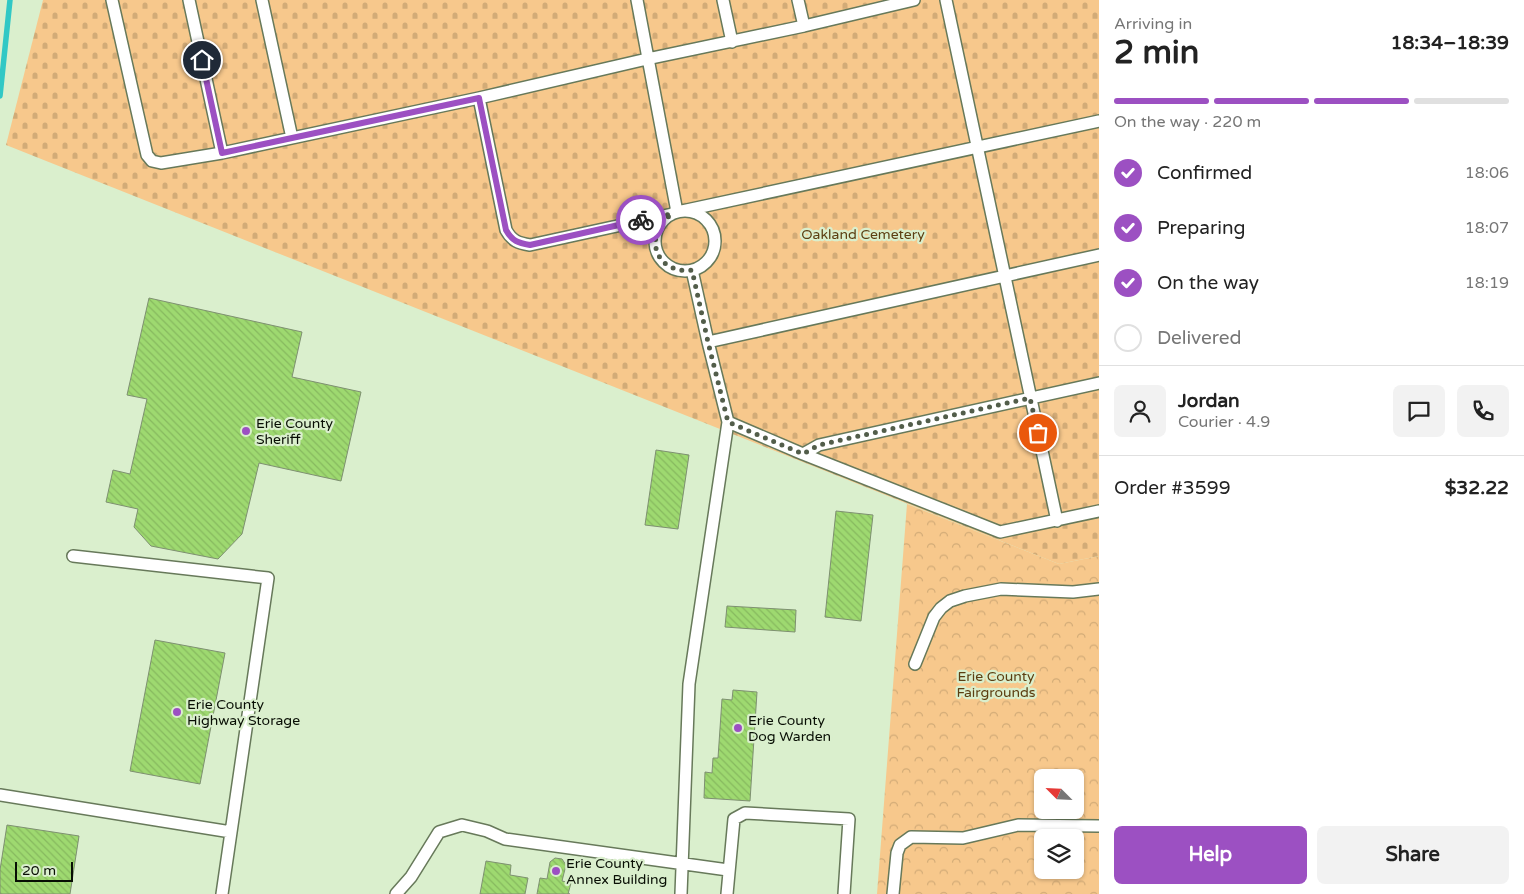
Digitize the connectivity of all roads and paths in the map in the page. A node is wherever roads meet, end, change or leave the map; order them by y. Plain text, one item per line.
1 (112, 0) edge
2 (189, 0) edge
3 (262, 0) edge
4 (637, 0) edge
5 (723, 0) edge
6 (798, 0) edge
7 (914, 0) edge
8 (946, 0) edge
9 (874, 5) edge
10 (804, 26) junction
11 (732, 42) junction
12 (647, 59) junction
13 (479, 98) junction
14 (1099, 121) edge
15 (292, 138) junction
16 (976, 147) junction
17 (222, 153) junction
18 (677, 212) junction
19 (1099, 255) edge
20 (692, 270) junction
21 (1005, 276) junction
22 (708, 342) junction
23 (1099, 382) edge
24 (1030, 398) junction
25 (728, 422) junction
26 (803, 454) junction
27 (1099, 511) edge
28 (1057, 521) junction
29 (73, 556) dead end
30 (1099, 589) edge
31 (916, 664) dead end
32 (0, 795) edge
33 (1099, 826) edge
34 (231, 832) junction
35 (682, 864) junction
36 (728, 870) junction
37 (411, 877) junction
38 (222, 894) edge
39 (396, 894) edge
40 (408, 894) edge
41 (681, 894) edge
42 (727, 894) edge
43 (844, 894) edge
44 (893, 894) edge

1 - 17 lane
2 - 17 lane
3 - 15 lane
4 - 12 lane
5 - 11 lane
6 - 10 lane
7 - 9 lane
8 - 16 lane
9 - 10 lane
10 - 11 lane
11 - 12 lane
12 - 13 lane
12 - 18 lane
13 - 15 lane
13 - 18 lane
14 - 16 lane
15 - 17 lane
16 - 18 lane
16 - 21 lane
18 - 20 lane
18 - 20 lane
19 - 21 lane
20 - 22 lane
21 - 22 lane
21 - 24 lane
22 - 25 lane
23 - 24 lane
24 - 26 lane
24 - 28 lane
25 - 26 lane
25 - 35 lane
26 - 28 lane
27 - 28 lane
29 - 34 lane
30 - 31 lane
32 - 34 lane
33 - 44 lane
34 - 38 lane
35 - 36 lane
35 - 37 lane
35 - 41 lane
36 - 42 lane
36 - 43 lane
37 - 39 lane
37 - 40 lane

